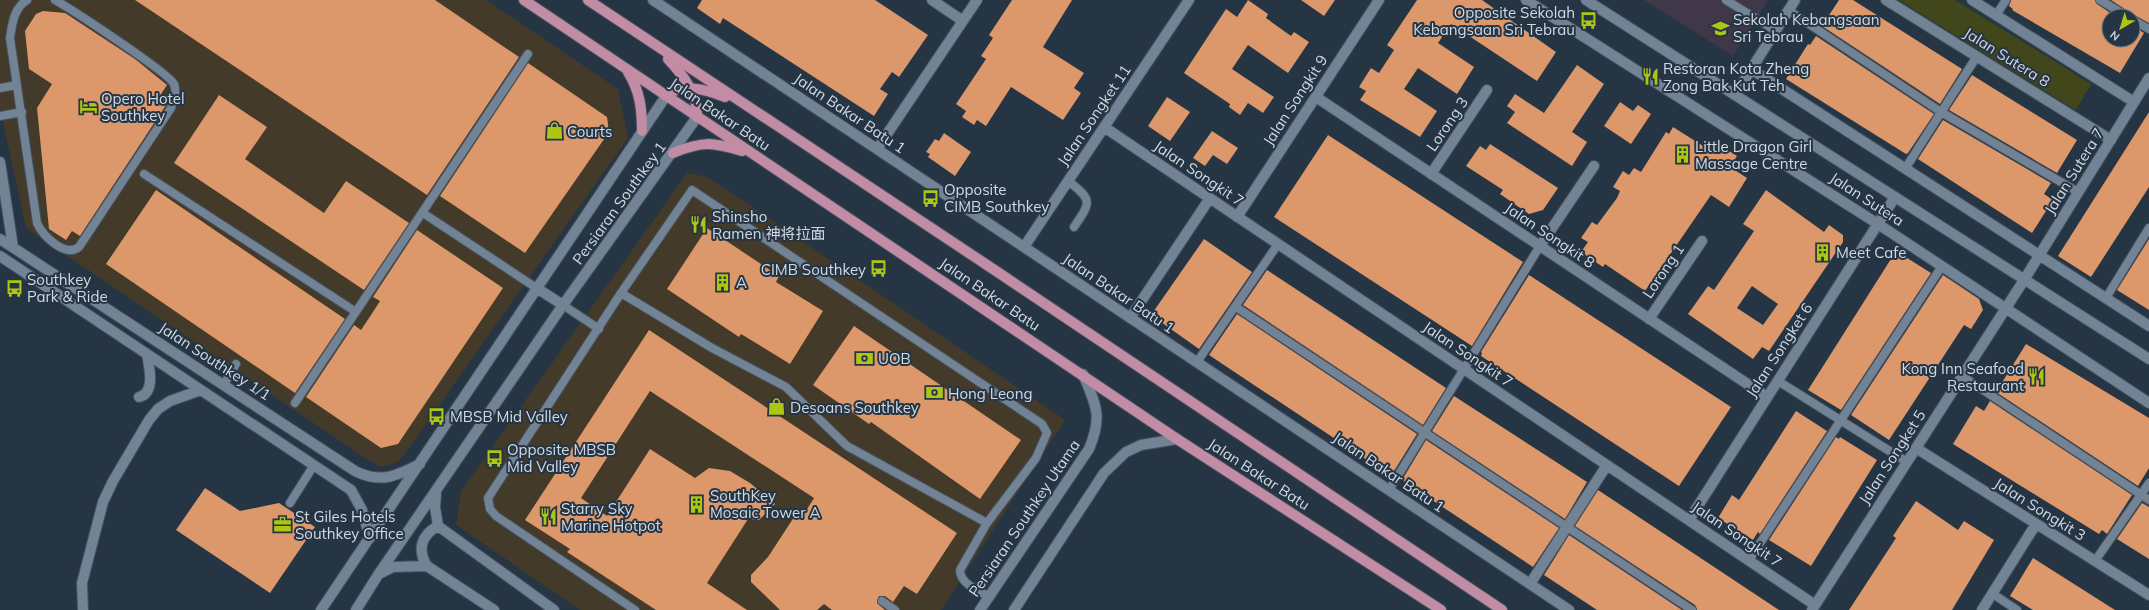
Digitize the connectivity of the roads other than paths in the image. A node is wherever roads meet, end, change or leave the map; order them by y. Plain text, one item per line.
1 (27, 0) edge
2 (55, 0) edge
3 (524, 0) edge
4 (588, 0) edge
5 (932, 0) edge
6 (977, 0) edge
7 (1189, 0) edge
8 (1379, 0) edge
9 (1526, 0) edge
10 (1586, 0) edge
11 (1726, 0) edge
12 (1795, 0) edge
13 (1886, 0) edge
14 (1972, 0) edge
15 (2006, 0) edge
16 (2100, 0) edge
17 (660, 2) edge
18 (2114, 8) edge
19 (1788, 10) junction
20 (1996, 14) junction
21 (963, 21) junction
22 (1776, 31) junction
23 (655, 46) junction
24 (528, 54) dead end
25 (1977, 56) junction
26 (626, 69) junction
27 (1751, 70) junction
28 (2149, 78) edge
29 (17, 85) junction
30 (0, 88) edge
31 (690, 89) junction
32 (1487, 90) dead end
33 (1735, 95) junction
34 (666, 96) junction
35 (1316, 97) junction
36 (2134, 102) junction
37 (747, 107) junction
38 (22, 112) junction
39 (1941, 112) junction
40 (0, 116) edge
41 (697, 117) junction
42 (1104, 127) junction
43 (642, 131) junction
44 (2111, 140) junction
45 (877, 149) junction
46 (673, 154) junction
47 (754, 154) junction
48 (0, 162) edge
49 (1594, 166) dead end
50 (1905, 169) junction
51 (144, 174) dead end
52 (1431, 174) junction
53 (1068, 181) junction
54 (2078, 192) junction
55 (1210, 198) junction
56 (1895, 198) junction
57 (423, 213) junction
58 (1237, 217) junction
59 (1878, 224) junction
60 (1074, 227) dead end
61 (2149, 228) edge
62 (0, 239) edge
63 (1702, 241) dead end
64 (1278, 244) junction
65 (1540, 246) junction
66 (13, 247) junction
67 (1024, 247) junction
68 (0, 256) edge
69 (2039, 256) junction
70 (1942, 266) junction
71 (2024, 280) junction
72 (538, 289) junction
73 (621, 293) junction
74 (2106, 298) junction
75 (563, 305) junction
76 (1236, 307) junction
77 (2006, 308) junction
78 (356, 312) junction
79 (1130, 318) junction
80 (1649, 319) junction
81 (2149, 326) edge
82 (599, 329) junction
83 (147, 354) junction
84 (2149, 359) edge
85 (1197, 362) junction
86 (236, 364) dead end
87 (1464, 369) junction
88 (1083, 374) junction
89 (1962, 376) junction
90 (1778, 381) junction
91 (224, 384) junction
92 (201, 390) junction
93 (139, 396) dead end
94 (1767, 397) junction
95 (295, 403) dead end
96 (2149, 403) edge
97 (1841, 421) junction
98 (1425, 433) junction
99 (1177, 439) junction
100 (1916, 448) junction
101 (1907, 462) junction
102 (420, 464) junction
103 (1607, 465) junction
104 (314, 466) junction
105 (2149, 483) edge
106 (438, 488) junction
107 (1389, 490) junction
108 (2141, 495) junction
109 (2149, 500) edge
110 (290, 503) dead end
111 (1689, 520) junction
112 (987, 524) junction
113 (2036, 524) junction
114 (438, 526) junction
115 (1566, 527) junction
116 (370, 538) junction
117 (1749, 560) junction
118 (2095, 561) junction
119 (427, 566) junction
120 (378, 575) junction
121 (1530, 584) junction
122 (1992, 594) junction
123 (2149, 595) edge
124 (990, 597) junction
125 (882, 601) dead end
126 (359, 606) edge
127 (1814, 607) edge
128 (83, 610) edge
129 (321, 610) edge
130 (352, 610) edge
131 (494, 610) edge
132 (554, 610) edge
133 (635, 610) edge
134 (895, 610) edge
135 (980, 610) edge
136 (1014, 610) edge
137 (1441, 610) edge
138 (1502, 610) edge
139 (1569, 610) edge
140 (1692, 610) edge
141 (1982, 610) edge
142 (2017, 610) edge

1 - 29 lane
2 - 38 lane
3 - 26 main road, Jalan Bakar Batu
4 - 23 main road, Jalan Bakar Batu
5 - 21 street
6 - 21 street
7 - 42 street, Jalan Songket 11
8 - 35 street, Jalan Songkit 9
9 - 59 street, Jalan Sutera
10 - 33 street, Jalan Sutera
11 - 22 lane
12 - 19 street
13 - 25 street, Jalan Sutera 8
14 - 20 street, Jalan Sutera 8
15 - 20 lane
16 - 18 lane
17 - 45 street, Jalan Bakar Batu 1
19 - 22 street
19 - 39 lane
20 - 36 street, Jalan Sutera 8
21 - 45 street
22 - 27 street
23 - 31 main road
23 - 37 main road, Jalan Bakar Batu
24 - 57 lane
25 - 39 lane
25 - 44 street, Jalan Sutera 8
26 - 34 main road, Jalan Bakar Batu
26 - 43 main road
27 - 33 street
27 - 50 street
28 - 36 street, Jalan Sutera 7
29 - 30 lane
29 - 38 lane
31 - 34 main road
31 - 37 main road
31 - 41 main road
32 - 52 street, Lorong 3
33 - 56 street, Jalan Sutera
34 - 41 main road, Jalan Bakar Batu
34 - 43 street, Persiaran Southkey 1
35 - 52 street, Jalan Songkit 8
35 - 58 street, Jalan Songkit 9
36 - 44 street, Jalan Sutera 7
37 - 138 main road, Jalan Bakar Batu
38 - 40 lane
39 - 50 lane
39 - 54 lane
41 - 46 street, Persiaran Southkey 1
41 - 47 main road, Jalan Bakar Batu
42 - 53 street, Jalan Songket 11
42 - 55 street, Jalan Songkit 7
43 - 72 street, Persiaran Southkey 1
44 - 54 street, Jalan Sutera 7
45 - 67 street, Jalan Bakar Batu 1
46 - 47 main road
46 - 75 street, Persiaran Southkey 1
47 - 88 main road, Jalan Bakar Batu
48 - 66 street
49 - 65 street
50 - 69 street
51 - 78 lane
52 - 65 street, Jalan Songkit 8
53 - 60 lane
53 - 67 street, Jalan Songket 11
54 - 69 street, Jalan Sutera 7
55 - 58 street, Jalan Songkit 7
55 - 79 street
56 - 59 street, Jalan Songket 6
56 - 71 street, Jalan Sutera
57 - 72 lane
57 - 78 lane
58 - 64 street, Jalan Songkit 7
59 - 70 street, Jalan Sutera
59 - 90 street, Jalan Songket 6
61 - 74 lane
62 - 66 street, Jalan Southkey 1/1
63 - 80 street, Lorong 1
64 - 76 lane
64 - 87 street, Jalan Songkit 7
65 - 80 street, Jalan Songkit 8
65 - 87 lane
66 - 91 street, Jalan Southkey 1/1
67 - 79 street, Jalan Bakar Batu 1
68 - 83 street, Jalan Southkey 1/1
69 - 71 street, Jalan Sutera 7
69 - 74 street
70 - 77 street, Jalan Sutera
70 - 97 lane
71 - 77 street, Jalan Songket 5
71 - 84 street, Jalan Sutera
72 - 75 street
72 - 102 street, Persiaran Southkey 1
73 - 82 lane
73 - 112 lane
73 - 112 lane
74 - 81 street
75 - 82 lane
75 - 106 street, Persiaran Southkey 1
76 - 85 lane
76 - 98 lane
77 - 89 street, Jalan Songket 5
77 - 96 street, Jalan Sutera
78 - 95 lane
79 - 85 street, Jalan Bakar Batu 1
80 - 94 street, Jalan Songkit 8
82 - 133 lane
83 - 92 street, Jalan Southkey 1/1
83 - 93 street
85 - 107 street, Jalan Bakar Batu 1
86 - 91 lane
87 - 98 lane
87 - 103 street, Jalan Songkit 7
88 - 99 main road, Jalan Bakar Batu
88 - 124 street, Persiaran Southkey Utama
89 - 100 street, Jalan Songket 5
89 - 108 lane
90 - 94 street, Jalan Songket 6
90 - 97 lane
91 - 102 street, Jalan Southkey 1/1
92 - 104 street, Jalan Southkey 1/1
92 - 128 street
94 - 111 street, Jalan Songket 6
97 - 101 lane
97 - 117 lane
98 - 107 lane
98 - 115 lane
99 - 136 street
99 - 137 main road, Jalan Bakar Batu
100 - 101 street, Jalan Songket 5
100 - 113 street, Jalan Songkit 3
101 - 127 street, Jalan Songket 5
102 - 116 street, Persiaran Southkey 1
103 - 111 street, Jalan Songkit 7
103 - 115 street
104 - 110 lane
104 - 116 street, Jalan Southkey 1/1
105 - 108 lane
106 - 114 street
106 - 120 street, Persiaran Southkey 1
107 - 121 street, Jalan Bakar Batu 1
108 - 109 lane
108 - 118 lane
111 - 117 street, Jalan Songkit 7
112 - 124 lane
113 - 118 street, Jalan Songkit 3
113 - 122 street
114 - 119 street
114 - 132 street
115 - 121 street
115 - 140 lane
116 - 129 street, Persiaran Southkey 1
117 - 127 street, Jalan Songkit 7
118 - 123 street, Jalan Songkit 3
119 - 120 street
119 - 131 street
120 - 126 street, Persiaran Southkey 1
121 - 139 street, Jalan Bakar Batu 1
122 - 141 street
122 - 142 lane
124 - 135 street, Persiaran Southkey Utama
125 - 134 lane
126 - 130 lane

